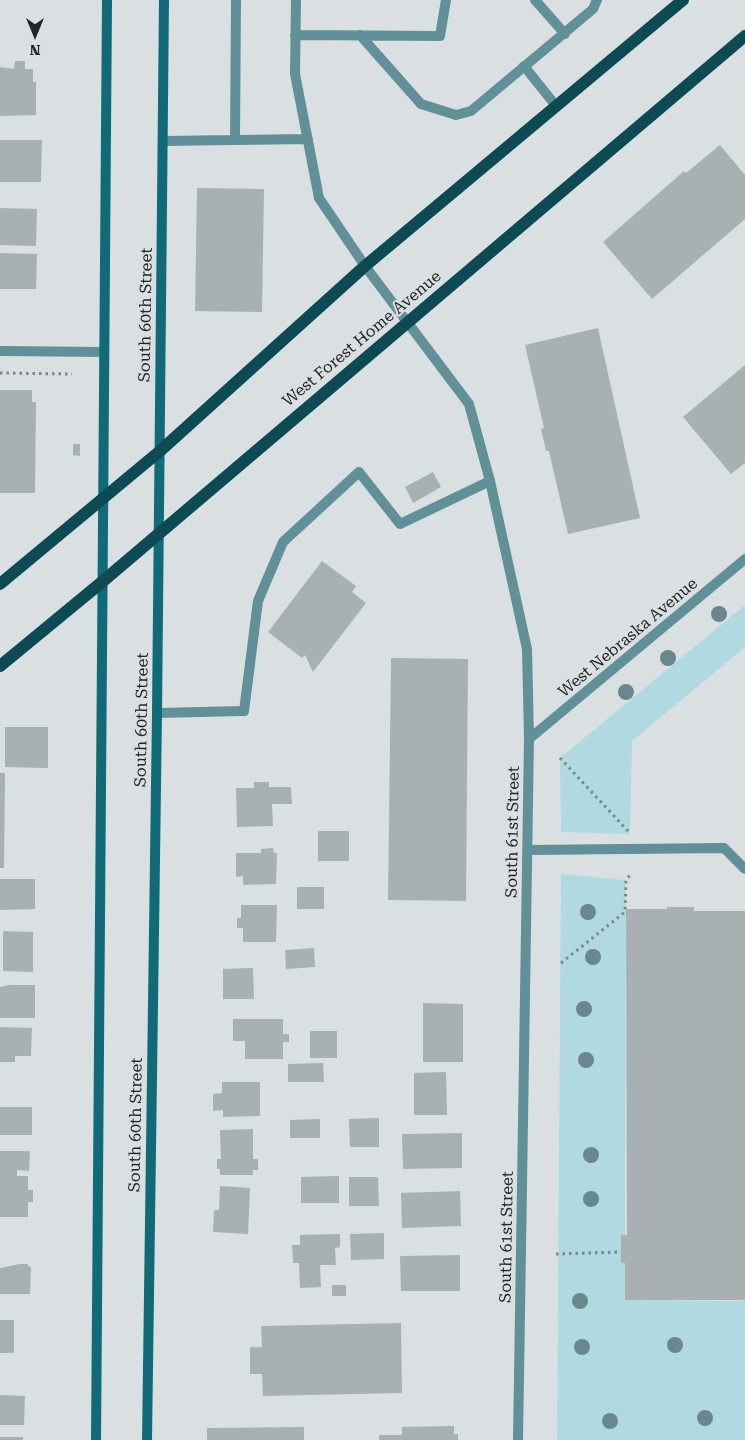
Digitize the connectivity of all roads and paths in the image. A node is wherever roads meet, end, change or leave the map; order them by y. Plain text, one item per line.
1 (107, 0) edge
2 (164, 0) edge
3 (236, 0) edge
4 (296, 0) edge
5 (446, 0) edge
6 (535, 0) edge
7 (598, 0) edge
8 (683, 0) edge
9 (565, 34) junction
10 (295, 35) junction
11 (360, 35) junction
12 (745, 36) edge
13 (524, 66) junction
14 (556, 106) junction
15 (308, 139) junction
16 (235, 140) junction
17 (163, 141) junction
18 (365, 266) junction
19 (408, 322) junction
20 (0, 351) edge
21 (103, 352) junction
22 (0, 373) edge
23 (72, 374) dead end
24 (160, 451) junction
25 (490, 481) junction
26 (102, 501) junction
27 (158, 533) junction
28 (745, 559) edge
29 (102, 582) junction
30 (0, 584) edge
31 (0, 666) edge
32 (157, 713) junction
33 (529, 739) junction
34 (560, 758) dead end
35 (631, 835) dead end
36 (528, 850) junction
37 (745, 869) edge
38 (631, 874) dead end
39 (561, 963) dead end
40 (621, 1252) dead end
41 (556, 1254) dead end
42 (96, 1440) edge
43 (147, 1440) edge
44 (518, 1440) edge

1 - 21 main road
2 - 17 main road, South 60th Street
3 - 16 street
4 - 10 street, South 61st Street
5 - 11 street
6 - 9 street
7 - 9 street
8 - 14 main road
9 - 13 street
10 - 11 street
10 - 15 street, South 61st Street
11 - 13 street
12 - 19 main road, West Forest Home Avenue
13 - 14 street
14 - 18 main road
15 - 16 street
15 - 18 street, South 61st Street
16 - 17 street
17 - 24 main road, South 60th Street
18 - 19 street, South 61st Street
18 - 24 main road
19 - 25 street, South 61st Street
19 - 27 main road, West Forest Home Avenue
20 - 21 street
21 - 26 main road
22 - 23 path
24 - 26 main road
24 - 27 main road, South 60th Street
25 - 32 street
25 - 33 street, South 61st Street
26 - 29 main road
26 - 30 main road
27 - 29 main road, West Forest Home Avenue
27 - 32 main road, South 60th Street
28 - 33 street, West Nebraska Avenue
29 - 31 main road, West Forest Home Avenue
29 - 42 main road
32 - 43 main road, South 60th Street
33 - 36 street, South 61st Street
34 - 35 path
36 - 37 street
36 - 44 street, South 61st Street
38 - 39 path
40 - 41 path

